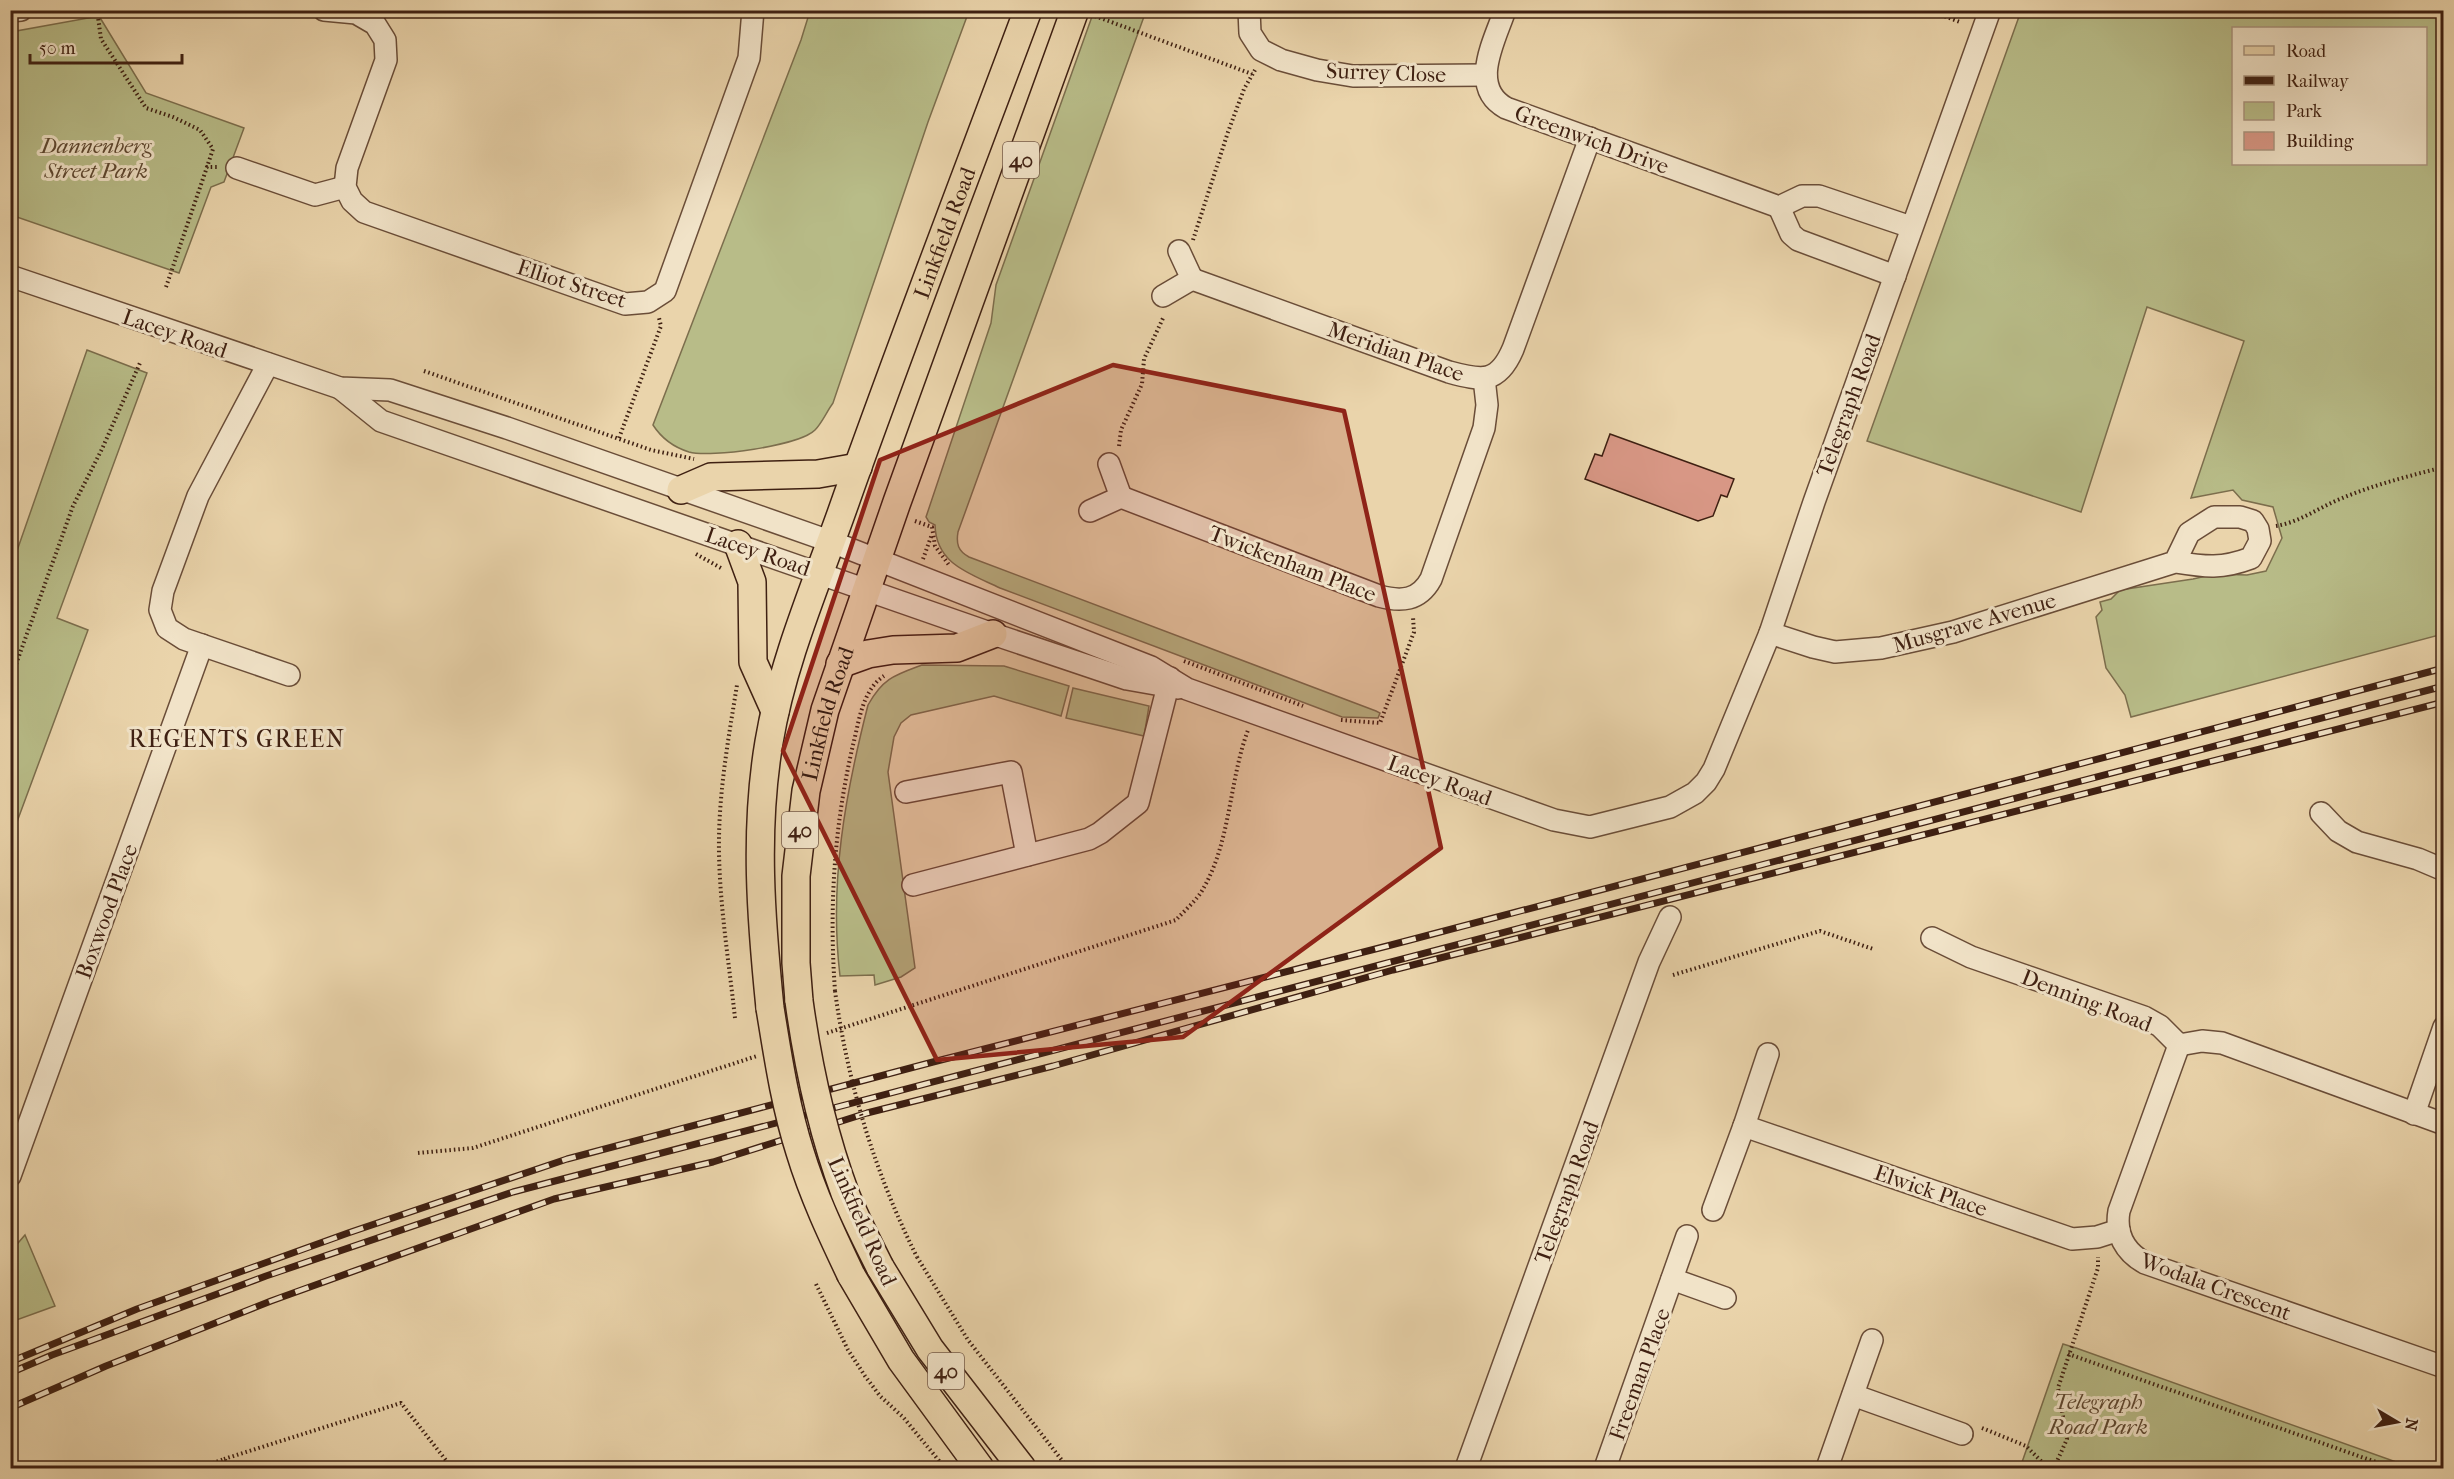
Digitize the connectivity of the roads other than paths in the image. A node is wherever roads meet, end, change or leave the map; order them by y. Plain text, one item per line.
1 (21, 10) edge
2 (324, 10) edge
3 (753, 10) edge
4 (1028, 10) edge
5 (1249, 10) edge
6 (1505, 10) edge
7 (1990, 10) edge
8 (10, 11) edge
9 (1083, 12) edge
10 (1486, 75) junction
11 (1590, 138) junction
12 (237, 168) road end
13 (345, 187) junction
14 (1779, 207) junction
15 (1911, 227) junction
16 (1179, 251) road end
17 (10, 276) edge
18 (1894, 276) junction
19 (1192, 279) junction
20 (1163, 296) road end
21 (268, 364) junction
22 (1484, 378) junction
23 (340, 388) junction
24 (1109, 464) road end
25 (858, 467) junction
26 (681, 490) junction
27 (1121, 497) junction
28 (1090, 511) dead end
29 (832, 542) junction
30 (738, 544) junction
31 (878, 560) junction
32 (2175, 562) junction
33 (821, 573) junction
34 (867, 590) junction
35 (1770, 633) junction
36 (993, 634) junction
37 (202, 645) junction
38 (840, 664) junction
39 (289, 675) dead end
40 (1175, 685) junction
41 (776, 711) junction
42 (906, 792) dead end
43 (1695, 793) joint
44 (2321, 813) dead end
45 (1026, 855) junction
46 (2444, 870) edge
47 (913, 885) dead end
48 (1670, 917) dead end
49 (1932, 938) dead end
50 (2444, 1027) edge
51 (2179, 1045) junction
52 (1768, 1054) dead end
53 (2414, 1113) junction
54 (2444, 1124) edge
55 (1744, 1126) junction
56 (10, 1176) edge
57 (1713, 1210) dead end
58 (2119, 1230) junction
59 (1687, 1236) dead end
60 (1672, 1279) junction
61 (1725, 1298) dead end
62 (1872, 1340) dead end
63 (2444, 1367) edge
64 (1853, 1395) junction
65 (1962, 1434) road end
66 (980, 1468) edge
67 (1022, 1468) edge
68 (1466, 1468) edge
69 (1605, 1468) edge
70 (1827, 1468) edge

1 - 8 street
2 - 13 street
3 - 13 street, Elliot Street
4 - 25 main road, Linkfield Road / 40
5 - 10 street, Surrey Close
6 - 10 street
7 - 15 street, Telegraph Road
9 - 31 main road, Linkfield Road / 40
10 - 11 street, Greenwich Drive
11 - 14 street, Greenwich Drive
11 - 22 street, Meridian Place
12 - 13 street
14 - 15 street
14 - 18 street
15 - 18 street, Telegraph Road
16 - 19 street
17 - 21 street, Lacey Road
18 - 35 street, Telegraph Road
19 - 20 street
19 - 22 street, Meridian Place
21 - 23 street, Lacey Road
21 - 37 street
22 - 27 street, Twickenham Place
23 - 26 street, Lacey Road
23 - 30 street, Lacey Road
24 - 27 street
25 - 26 main road
25 - 29 main road, Linkfield Road / 40
26 - 29 street, Lacey Road
27 - 28 street
29 - 31 street, Lacey Road
29 - 33 main road, Linkfield Road / 40
30 - 33 street, Lacey Road
30 - 41 main road
31 - 34 main road, Linkfield Road / 40
31 - 40 street, Lacey Road
32 - 32 street, Musgrave Avenue
32 - 35 street, Musgrave Avenue
33 - 34 street, Lacey Road
33 - 41 main road, Linkfield Road / 40
34 - 36 street, Lacey Road
34 - 38 main road, Linkfield Road / 40
35 - 43 street, Telegraph Road
36 - 38 main road
36 - 40 street, Lacey Road
37 - 39 street
37 - 56 street, Boxwood Place
38 - 67 main road, Linkfield Road / 40, bridge
40 - 43 street, Lacey Road
40 - 45 street
41 - 66 main road, Linkfield Road / 40, bridge
42 - 45 street
44 - 46 street
45 - 47 street
48 - 68 street, Telegraph Road
49 - 51 street, Denning Road
50 - 53 street
51 - 53 street, Denning Road
51 - 58 street, Wodala Crescent
52 - 55 street
53 - 54 street, Denning Road
55 - 57 street
55 - 58 street, Elwick Place
58 - 63 street, Wodala Crescent
59 - 60 street, Freeman Place
60 - 61 street, Freeman Place
60 - 69 street, Freeman Place
62 - 64 street
64 - 65 street
64 - 70 street

